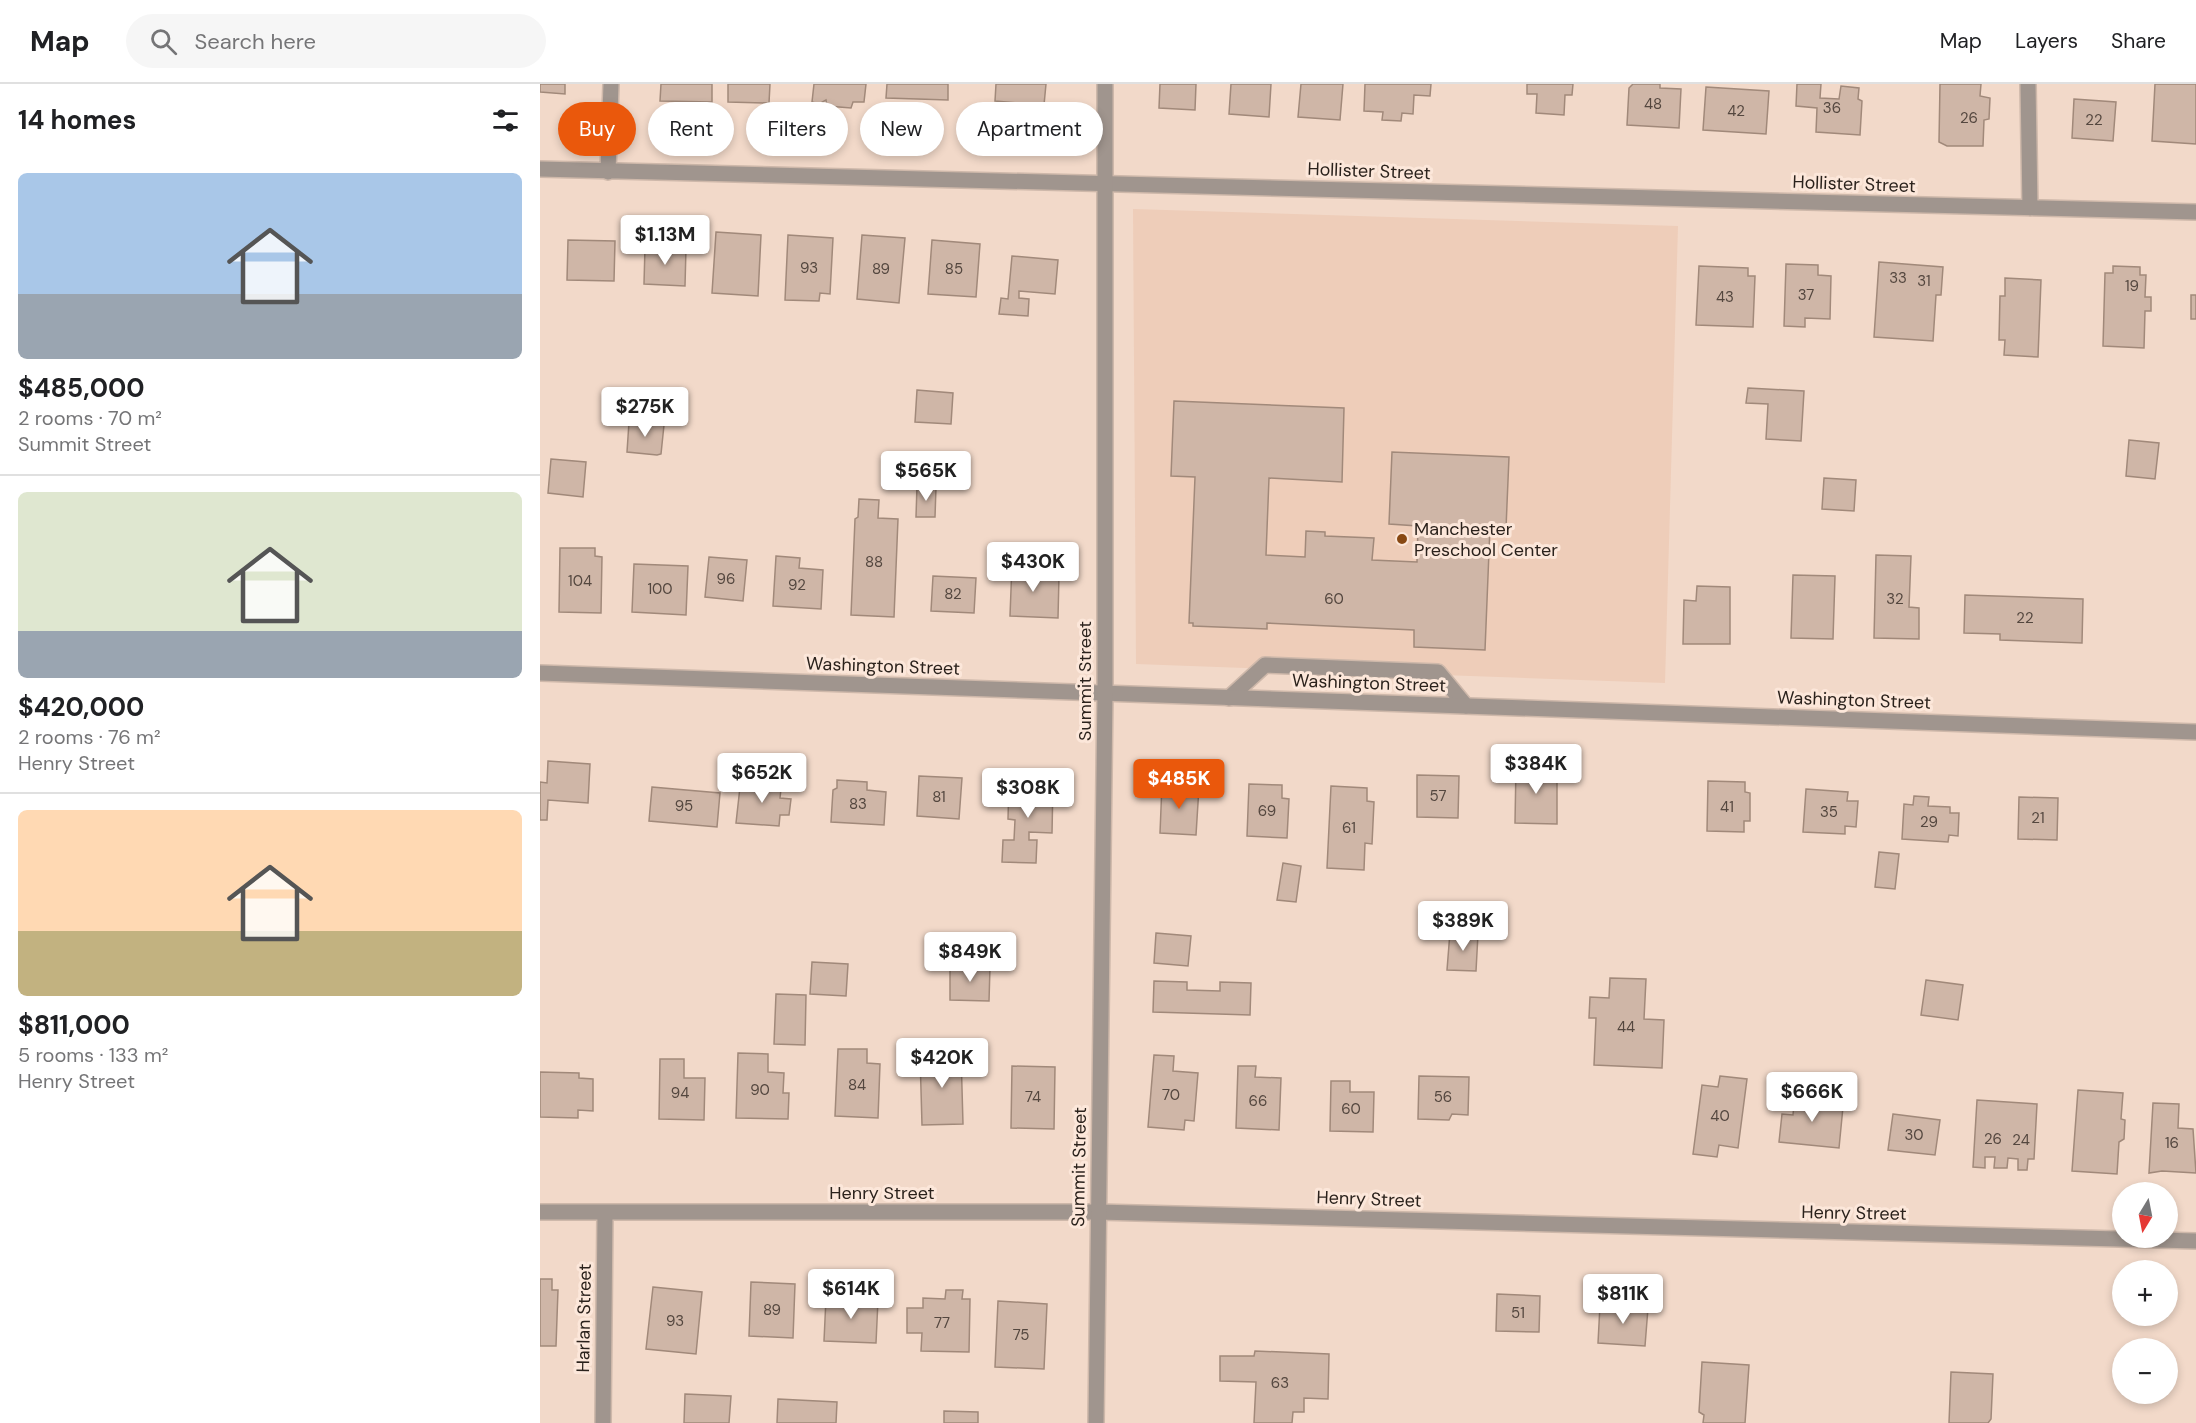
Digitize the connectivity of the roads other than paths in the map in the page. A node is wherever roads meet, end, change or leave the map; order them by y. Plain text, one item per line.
1 (611, 84) edge
2 (1105, 84) edge
3 (2028, 84) edge
4 (540, 170) edge
5 (608, 172) junction
6 (1105, 183) junction
7 (2030, 208) junction
8 (2196, 212) edge
9 (540, 674) edge
10 (1105, 693) junction
11 (1229, 698) junction
12 (1466, 706) junction
13 (2196, 732) edge
14 (540, 1212) edge
15 (1098, 1212) junction
16 (605, 1213) junction
17 (2196, 1241) edge
18 (603, 1423) edge
19 (1096, 1423) edge

1 - 5 street
2 - 6 street, Summit Street
3 - 7 street
4 - 5 street, Hollister Street
5 - 6 street, Hollister Street
6 - 7 street, Hollister Street
6 - 10 street, Summit Street
7 - 8 street, Hollister Street
9 - 10 street, Washington Street
10 - 11 street, Washington Street
10 - 15 street, Summit Street
11 - 12 street, Washington Street
11 - 12 street
12 - 13 street, Washington Street
14 - 16 street, Henry Street
15 - 16 street, Henry Street
15 - 17 street, Henry Street
15 - 19 street, Summit Street
16 - 18 street, Harlan Street

